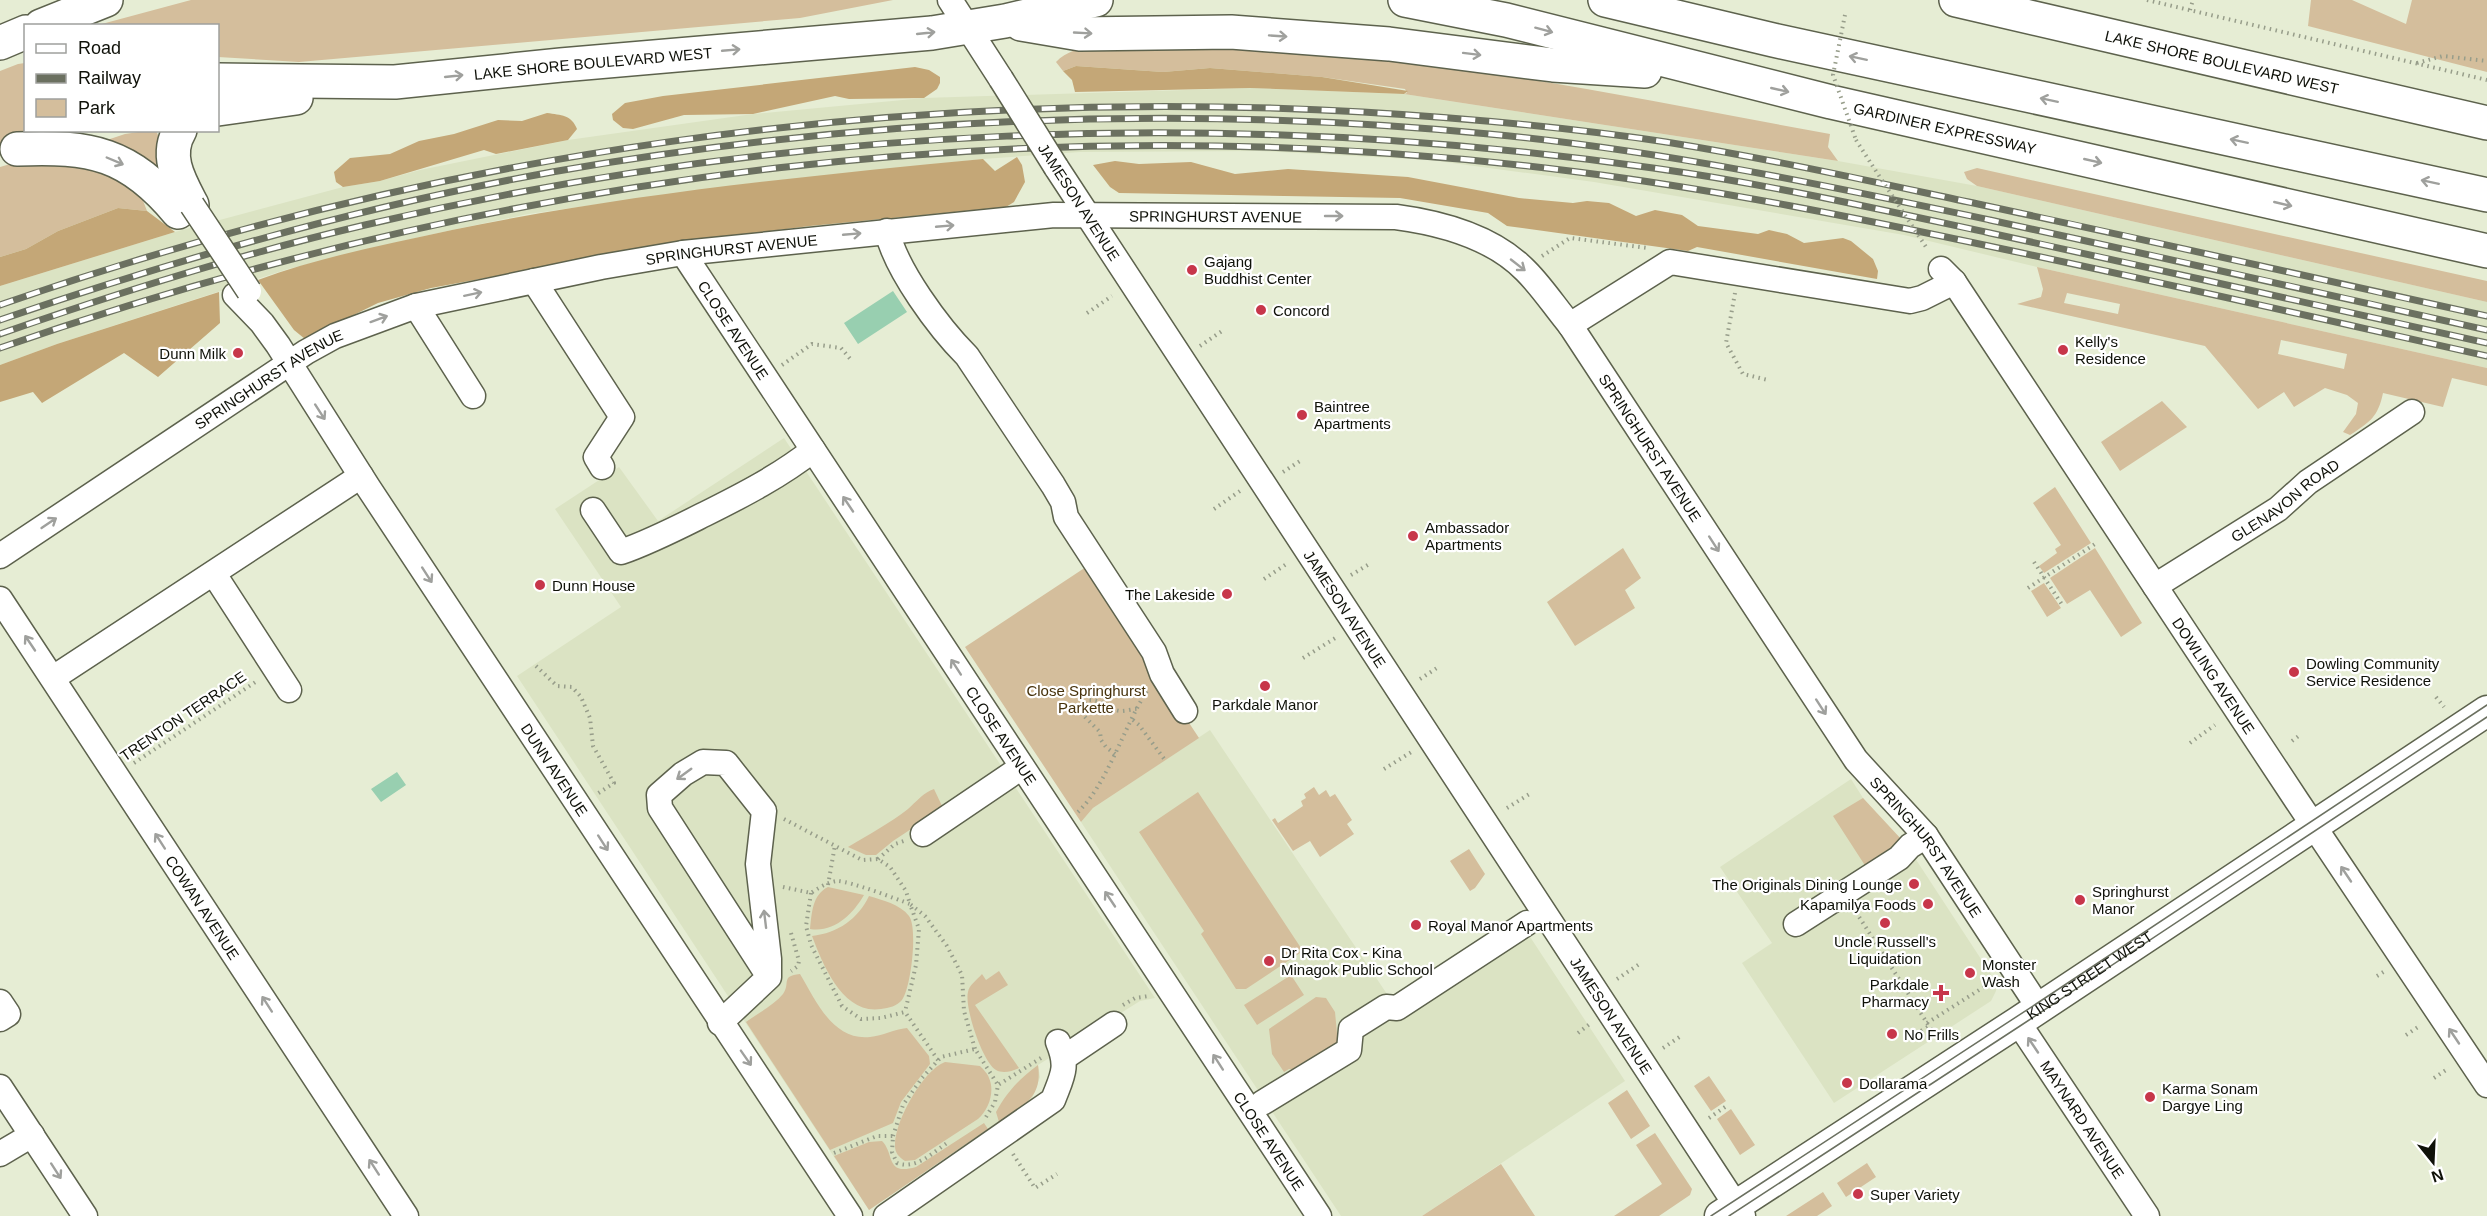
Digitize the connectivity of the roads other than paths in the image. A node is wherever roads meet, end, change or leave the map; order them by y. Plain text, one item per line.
1 (106, 0) edge
2 (950, 0) edge
3 (1096, 0) edge
4 (1405, 0) edge
5 (1605, 0) edge
6 (1670, 0) edge
7 (1956, 0) edge
8 (1005, 21) junction
9 (0, 23) edge
10 (46, 24) edge
11 (968, 27) junction
12 (24, 31) edge
13 (24, 33) edge
14 (1773, 40) junction
15 (0, 43) edge
16 (1729, 78) junction
17 (219, 80) edge
18 (395, 82) junction
19 (219, 109) edge
20 (2487, 123) edge
21 (83, 132) edge
22 (179, 132) edge
23 (8, 152) edge
24 (2487, 195) edge
25 (185, 209) junction
26 (1087, 215) junction
27 (887, 231) junction
28 (2487, 250) edge
29 (682, 253) junction
30 (534, 281) junction
31 (416, 306) junction
32 (1570, 325) junction
33 (289, 363) junction
34 (473, 396) dead end
35 (2412, 412) dead end
36 (813, 450) junction
37 (602, 467) dead end
38 (361, 476) junction
39 (593, 510) dead end
40 (0, 556) edge
41 (214, 573) junction
42 (2155, 586) junction
43 (0, 599) edge
44 (53, 678) junction
45 (289, 690) dead end
46 (1185, 711) dead end
47 (2487, 711) edge
48 (1022, 767) junction
49 (2314, 826) junction
50 (923, 834) road end
51 (1926, 836) junction
52 (1527, 923) dead end
53 (1796, 924) dead end
54 (769, 977) junction
55 (0, 1002) edge
56 (2028, 1015) junction
57 (0, 1019) edge
58 (720, 1023) junction
59 (1114, 1024) dead end
60 (2487, 1084) edge
61 (0, 1087) edge
62 (1262, 1103) dead end
63 (32, 1135) junction
64 (0, 1154) edge
65 (1733, 1212) edge
66 (85, 1216) edge
67 (406, 1216) edge
68 (850, 1216) edge
69 (886, 1216) edge
70 (1319, 1216) edge
71 (2147, 1216) edge

1 - 10 highway
2 - 11 street, JAMESON AVENUE
3 - 8 highway, LAKE SHORE BOULEVARD WEST
4 -> 16 highway, GARDINER EXPRESSWAY
5 - 14 highway
6 - 14 highway
7 - 20 highway, LAKE SHORE BOULEVARD WEST
8 - 11 highway, LAKE SHORE BOULEVARD WEST
8 -> 16 highway
9 - 12 highway
18 -> 11 highway, LAKE SHORE BOULEVARD WEST
11 - 26 street, JAMESON AVENUE, bridge
13 - 15 highway
24 -> 14 highway
16 -> 28 highway, GARDINER EXPRESSWAY
17 - 18 highway, LAKE SHORE BOULEVARD WEST
18 - 19 highway
21 - 23 highway
22 - 25 highway
23 -> 25 highway
25 - 33 street, DUNN AVENUE
27 -> 26 street, SPRINGHURST AVENUE
26 -> 32 street, SPRINGHURST AVENUE
26 - 65 street, JAMESON AVENUE
29 -> 27 street, SPRINGHURST AVENUE
27 - 46 street
29 - 30 street, SPRINGHURST AVENUE
29 - 36 street, CLOSE AVENUE
31 -> 30 street, SPRINGHURST AVENUE
30 - 37 street
33 -> 31 street, SPRINGHURST AVENUE
31 - 34 street
32 - 42 street, DOWLING AVENUE
32 -> 51 street, SPRINGHURST AVENUE
33 -> 38 street, DUNN AVENUE
40 -> 33 street, SPRINGHURST AVENUE
35 - 42 street, GLENAVON ROAD
36 - 39 street
48 -> 36 street, CLOSE AVENUE
38 - 41 street
38 -> 58 street, DUNN AVENUE
41 - 44 street
41 - 45 street
42 - 49 street, DOWLING AVENUE
44 -> 43 street, COWAN AVENUE
67 -> 44 street, COWAN AVENUE
47 - 49 main road, KING STREET WEST
48 - 50 street
70 -> 48 street, CLOSE AVENUE
49 - 56 main road, KING STREET WEST
60 -> 49 street, DOWLING AVENUE
51 - 53 street
51 - 56 street, SPRINGHURST AVENUE
52 - 62 street
54 -> 54 street
54 - 58 street
55 - 57 street
56 - 65 main road, KING STREET WEST
71 -> 56 street, MAYNARD AVENUE
58 -> 68 street, DUNN AVENUE
59 - 69 street
61 - 63 street
63 - 64 street
63 -> 66 street

